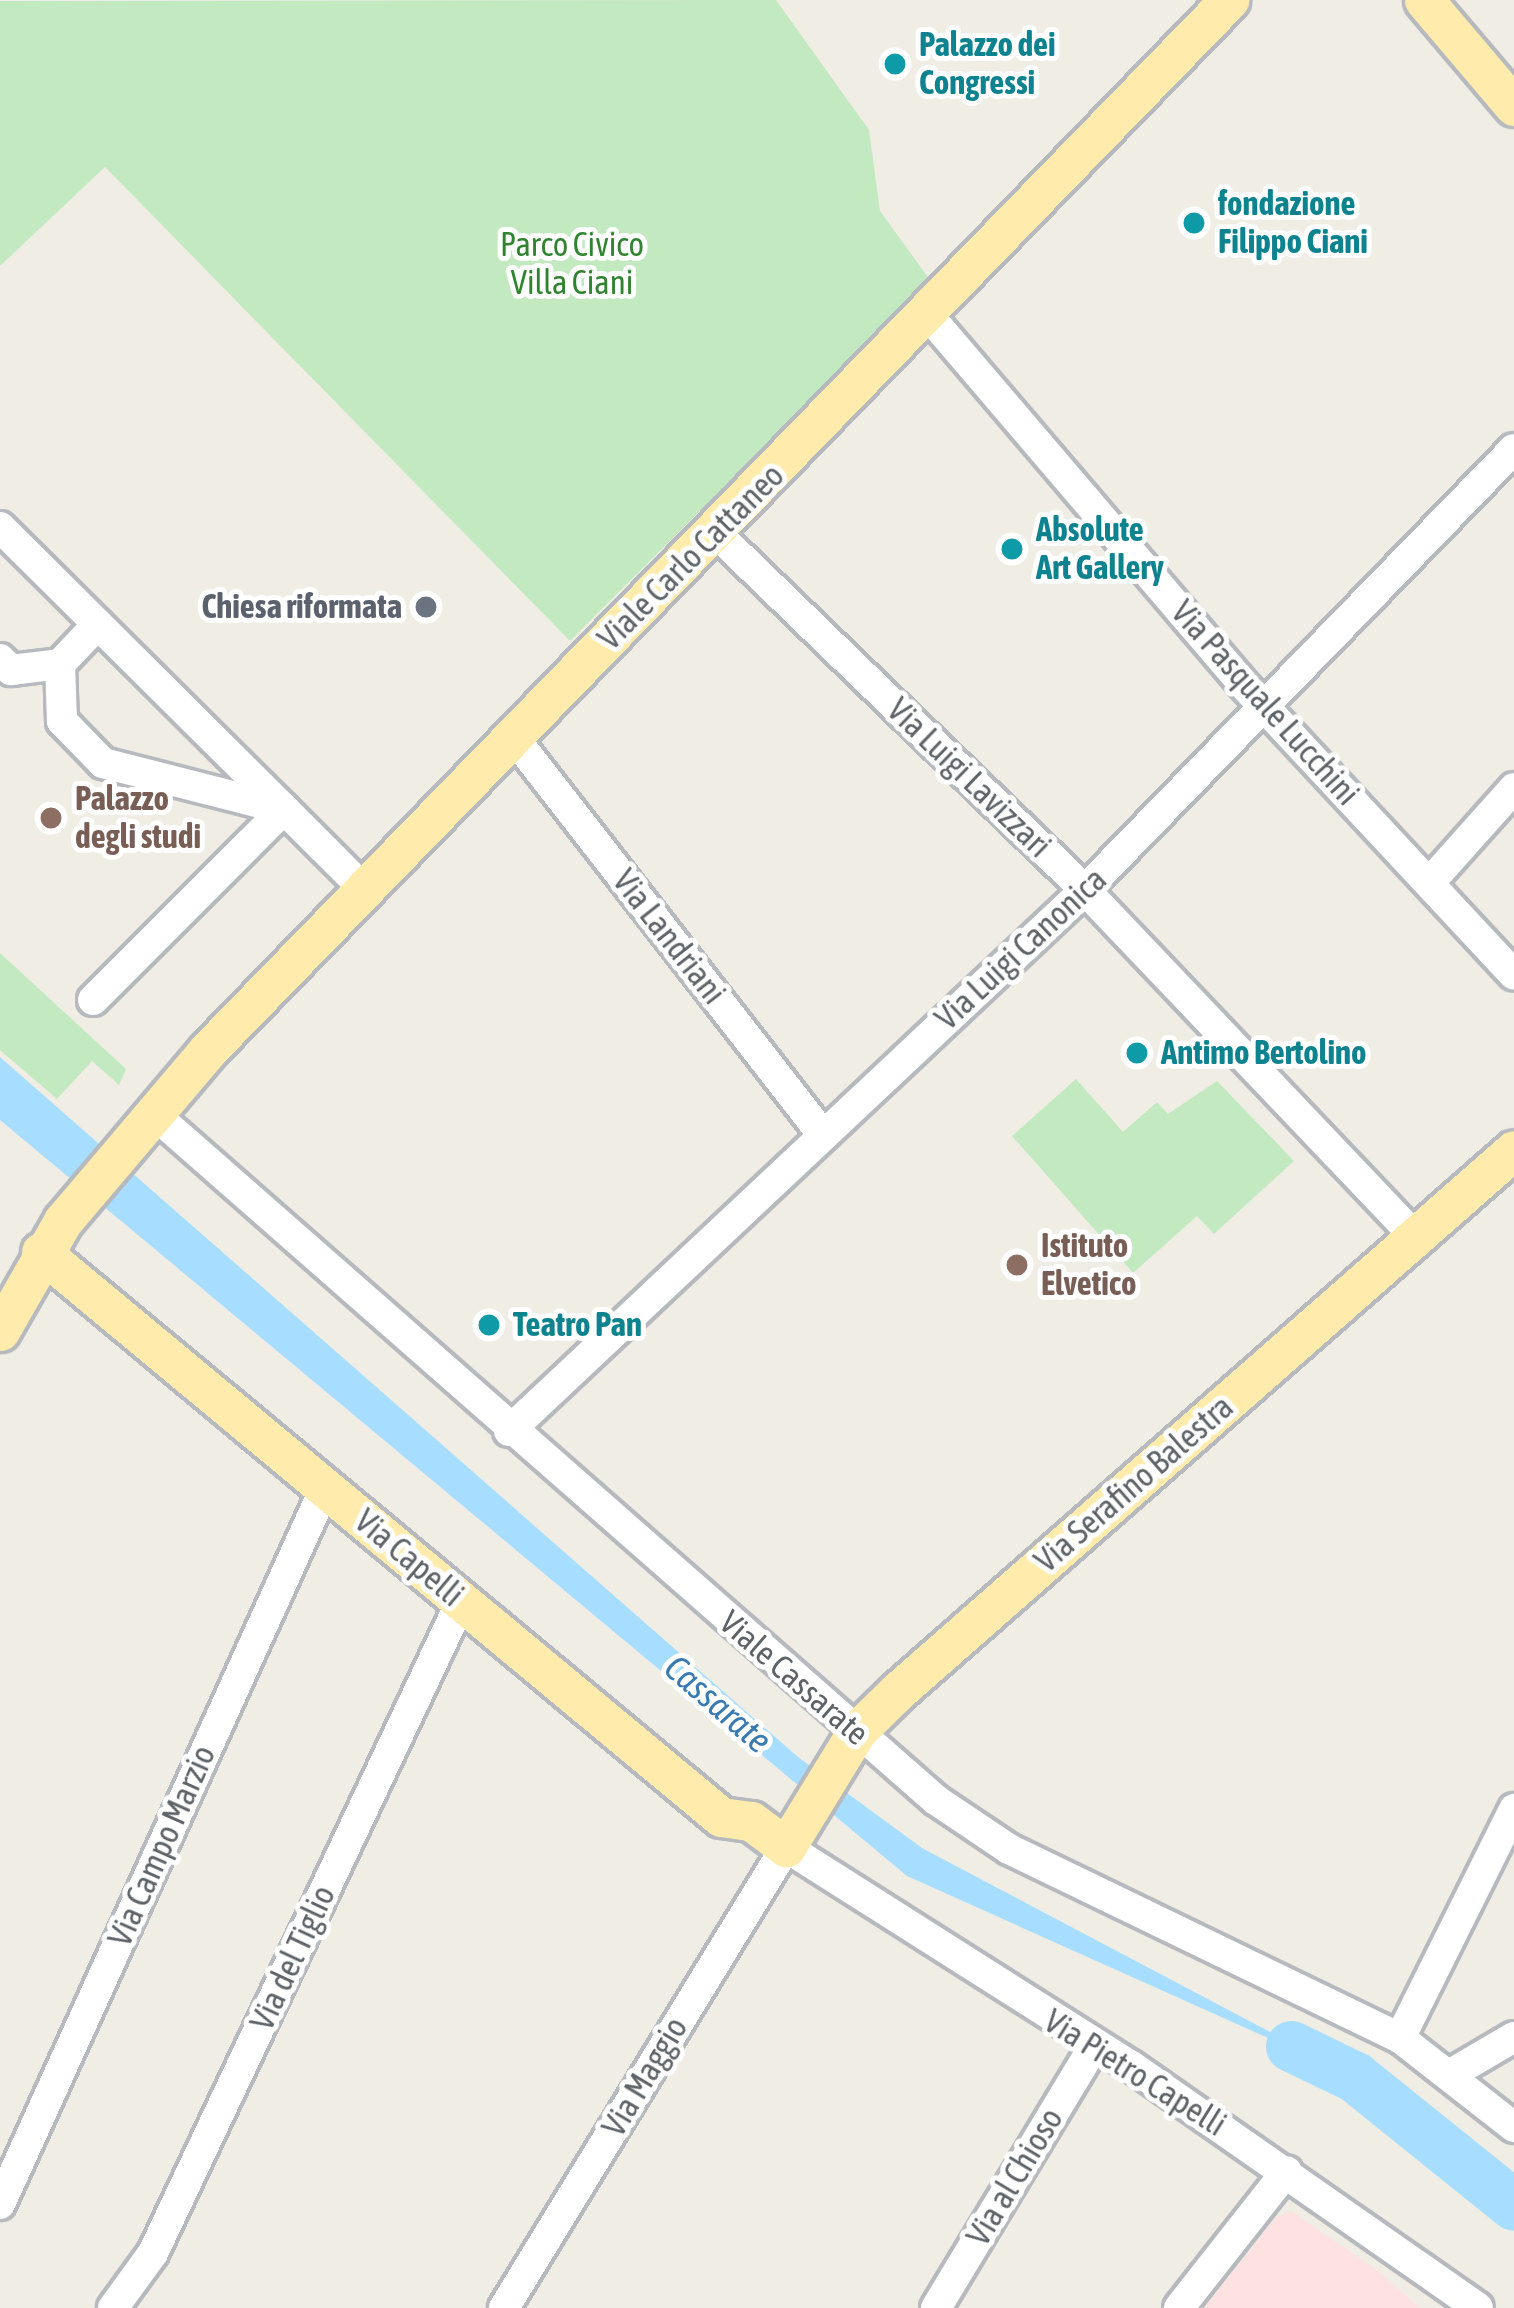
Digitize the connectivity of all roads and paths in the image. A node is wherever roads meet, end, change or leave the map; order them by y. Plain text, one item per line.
1 (1229, 0) edge
2 (1424, 0) edge
3 (1514, 106) edge
4 (928, 315) junction
5 (1514, 449) edge
6 (0, 526) edge
7 (716, 533) junction
8 (98, 624) junction
9 (0, 659) edge
10 (60, 664) junction
11 (1265, 709) junction
12 (514, 739) junction
13 (1514, 788) edge
14 (284, 809) junction
15 (1430, 882) junction
16 (364, 889) junction
17 (1085, 890) junction
18 (1514, 975) edge
19 (93, 1000) dead end
20 (154, 1114) junction
21 (823, 1135) junction
22 (1514, 1150) edge
23 (1414, 1238) junction
24 (41, 1252) junction
25 (0, 1284) edge
26 (0, 1331) edge
27 (509, 1431) junction
28 (325, 1488) junction
29 (461, 1602) junction
30 (849, 1744) junction
31 (1514, 1809) edge
32 (794, 1834) junction
33 (1514, 2037) edge
34 (1400, 2038) junction
35 (1094, 2046) junction
36 (1451, 2074) junction
37 (1514, 2127) edge
38 (1287, 2171) junction
39 (0, 2204) edge
40 (113, 2308) edge
41 (504, 2308) edge
42 (936, 2308) edge
43 (1179, 2308) edge
44 (1478, 2308) edge

1 - 4 main road, Viale Carlo Cattaneo
2 - 3 main road
4 - 7 main road, Viale Carlo Cattaneo
4 - 11 street, Via Pasquale Lucchini
5 - 11 street, Via Luigi Canonica
6 - 8 street
7 - 12 main road, Viale Carlo Cattaneo
7 - 17 street, Via Luigi Lavizzari
8 - 10 street
8 - 14 street
9 - 10 street
10 - 14 street
11 - 15 street, Via Pasquale Lucchini
11 - 17 street, Via Luigi Canonica
12 - 16 main road, Viale Carlo Cattaneo
12 - 21 street, Via Landriani
13 - 15 street
14 - 16 street
14 - 19 street
15 - 18 street, Via Pasquale Lucchini
16 - 20 main road, Viale Carlo Cattaneo
17 - 21 street, Via Luigi Canonica
17 - 23 street, Via Luigi Lavizzari
20 - 24 main road, Viale Carlo Cattaneo
20 - 27 street, Viale Cassarate
21 - 27 street, Via Luigi Canonica
22 - 23 main road, Via Serafino Balestra
23 - 30 main road, Via Serafino Balestra
24 - 25 main road
24 - 26 main road
24 - 28 main road, Via Capelli
27 - 30 street, Viale Cassarate
28 - 29 main road, Via Capelli
28 - 39 street, Via Campo Marzio
29 - 32 main road, Via Capelli
29 - 40 street, Via del Tiglio
30 - 32 main road, Via Serafino Balestra
30 - 34 street, Viale Cassarate
31 - 34 street
32 - 35 street, Via Pietro Capelli
32 - 41 street, Via Maggio
33 - 36 street
34 - 36 street, Viale Cassarate
35 - 38 street, Via Pietro Capelli
35 - 42 street, Via al Chioso
36 - 37 street, Viale Cassarate
38 - 43 street
38 - 44 street, Via Pietro Capelli

